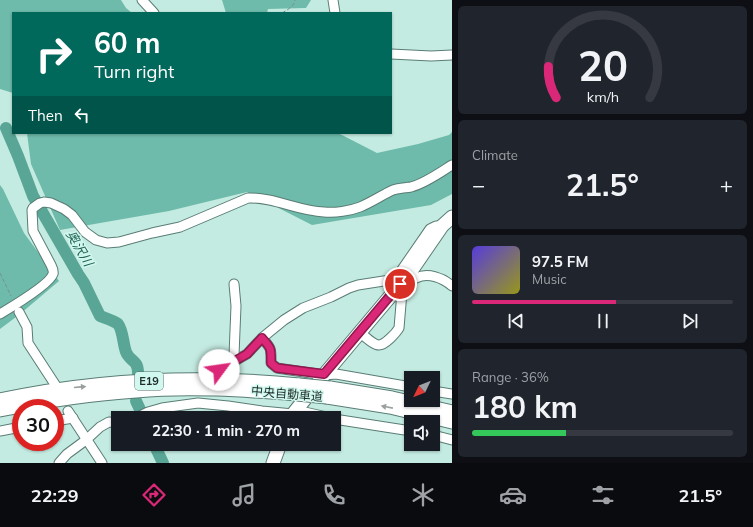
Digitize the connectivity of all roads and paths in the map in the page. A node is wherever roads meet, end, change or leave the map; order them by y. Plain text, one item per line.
1 (142, 0) edge
2 (295, 0) edge
3 (333, 0) edge
4 (153, 12) edge
5 (284, 12) edge
6 (335, 12) edge
7 (392, 54) edge
8 (452, 55) edge
9 (452, 165) edge
10 (452, 217) edge
11 (442, 226) junction
12 (0, 273) edge
13 (234, 284) dead end
14 (402, 286) junction
15 (452, 286) edge
16 (11, 296) joint
17 (17, 308) junction
18 (0, 314) edge
19 (360, 332) junction
20 (262, 338) junction
21 (236, 360) junction
22 (324, 374) junction
23 (215, 375) dead end
24 (404, 386) edge
25 (58, 389) dead end
26 (298, 389) junction
27 (440, 392) edge
28 (328, 393) junction
29 (452, 394) edge
30 (0, 400) edge
31 (0, 410) edge
32 (152, 411) edge
33 (262, 411) edge
34 (295, 411) edge
35 (452, 412) edge
36 (64, 417) edge
37 (341, 420) edge
38 (111, 422) edge
39 (452, 422) edge
40 (12, 429) edge
41 (404, 430) edge
42 (0, 431) edge
43 (440, 437) edge
44 (86, 440) junction
45 (452, 440) edge
46 (277, 451) edge
47 (58, 463) edge
48 (102, 463) edge
49 (273, 463) edge

1 - 4 street
2 - 5 path
3 - 6 street
7 - 8 street
9 - 17 street
10 - 11 highway
11 - 14 highway
11 - 20 street
12 - 16 path
13 - 21 street
14 - 15 street
14 - 19 highway
14 - 19 street
16 - 17 street
17 - 18 street
17 - 25 street
19 - 22 highway
20 - 21 street
20 - 22 street
21 - 23 street
22 - 24 street
22 - 34 highway
26 - 28 highway, 中央自動車道 / E19, bridge
30 -> 26 highway, 中央自動車道 / E19
26 - 31 highway, 中央自動車道 / E19
27 - 29 street
28 - 35 highway, 中央自動車道 / E19
39 -> 28 highway, 中央自動車道 / E19
32 - 33 street
36 - 44 street
37 - 41 street
38 - 44 street
40 - 42 street
43 - 45 street
44 - 47 street
44 - 48 street
46 - 49 highway

